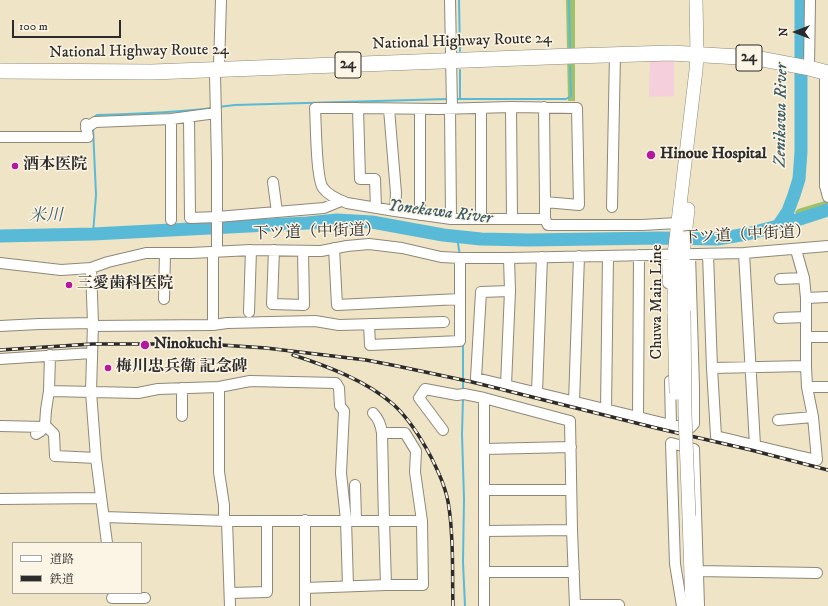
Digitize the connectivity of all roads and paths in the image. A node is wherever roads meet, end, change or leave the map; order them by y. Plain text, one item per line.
1 (221, 0) edge
2 (450, 0) edge
3 (696, 0) edge
4 (705, 0) edge
5 (810, 0) edge
6 (615, 54) junction
7 (701, 54) junction
8 (451, 61) junction
9 (808, 68) junction
10 (217, 69) junction
11 (0, 71) edge
12 (827, 73) edge
13 (511, 107) junction
14 (544, 107) junction
15 (216, 108) junction
16 (358, 108) junction
17 (451, 108) junction
18 (481, 108) junction
19 (389, 109) junction
20 (420, 109) junction
21 (189, 117) junction
22 (171, 119) junction
23 (0, 137) edge
24 (273, 182) dead end
25 (828, 197) edge
26 (341, 201) junction
27 (545, 202) junction
28 (612, 207) dead end
29 (376, 208) junction
30 (395, 211) junction
31 (277, 212) junction
32 (420, 215) junction
33 (481, 218) junction
34 (512, 218) junction
35 (216, 219) junction
36 (451, 219) junction
37 (545, 219) junction
38 (172, 220) dead end
39 (680, 225) junction
40 (828, 246) edge
41 (334, 248) junction
42 (251, 250) junction
43 (274, 250) junction
44 (796, 250) junction
45 (303, 251) junction
46 (215, 252) junction
47 (165, 253) junction
48 (679, 253) junction
49 (744, 253) junction
50 (708, 254) junction
51 (639, 255) junction
52 (579, 256) junction
53 (608, 256) junction
54 (542, 257) junction
55 (460, 258) junction
56 (509, 258) junction
57 (0, 263) edge
58 (91, 268) junction
59 (804, 278) junction
60 (780, 279) dead end
61 (510, 291) junction
62 (828, 297) edge
63 (806, 298) junction
64 (164, 300) dead end
65 (460, 300) junction
66 (249, 312) dead end
67 (806, 317) junction
68 (778, 318) dead end
69 (444, 322) dead end
70 (369, 324) junction
71 (93, 325) junction
72 (213, 325) junction
73 (0, 326) edge
74 (806, 338) junction
75 (828, 338) edge
76 (92, 353) junction
77 (50, 355) junction
78 (0, 359) edge
79 (750, 366) junction
80 (806, 366) junction
81 (712, 368) junction
82 (506, 385) junction
83 (219, 386) junction
84 (807, 387) junction
85 (828, 387) edge
86 (182, 388) junction
87 (49, 391) junction
88 (91, 392) junction
89 (537, 392) junction
90 (484, 398) junction
91 (574, 402) junction
92 (606, 410) junction
93 (373, 413) dead end
94 (182, 416) dead end
95 (638, 417) junction
96 (813, 417) junction
97 (778, 420) dead end
98 (671, 425) junction
99 (0, 426) edge
100 (44, 426) junction
101 (443, 430) dead end
102 (382, 433) junction
103 (36, 434) dead end
104 (755, 445) junction
105 (571, 447) junction
106 (484, 449) junction
107 (96, 458) junction
108 (355, 485) dead end
109 (484, 490) junction
110 (571, 490) junction
111 (101, 498) junction
112 (0, 499) edge
113 (104, 517) junction
114 (684, 517) junction
115 (305, 520) junction
116 (351, 520) junction
117 (226, 521) junction
118 (267, 521) junction
119 (384, 521) junction
120 (422, 521) junction
121 (572, 530) junction
122 (484, 531) junction
123 (107, 542) edge
124 (698, 571) junction
125 (484, 572) junction
126 (574, 572) junction
127 (817, 573) dead end
128 (386, 585) junction
129 (348, 586) junction
130 (305, 588) junction
131 (230, 593) junction
132 (145, 598) dead end
133 (113, 599) edge
134 (619, 605) dead end
135 (230, 606) edge
136 (305, 606) edge
137 (484, 606) edge
138 (575, 606) edge
139 (683, 606) edge
140 (692, 606) edge
141 (698, 606) edge

1 - 10 street
2 - 8 street
3 - 7 main road, Chuwa Main Line
4 - 7 main road, Chuwa Main Line
5 - 9 street
6 - 7 highway, National Highway Route 24 / 24
6 - 8 highway, National Highway Route 24 / 24
6 - 28 street
7 - 9 highway, National Highway Route 24 / 24
7 - 39 main road, Chuwa Main Line
8 - 10 highway, National Highway Route 24 / 24
8 - 17 street
9 - 12 highway, National Highway Route 24 / 24
10 - 11 highway, National Highway Route 24 / 24
10 - 15 street
12 - 25 street
13 - 14 street
13 - 18 street
13 - 34 street
14 - 27 street
14 - 27 street
15 - 21 street
15 - 35 street
16 - 19 street
16 - 26 street
16 - 29 street
17 - 18 street
17 - 20 street
17 - 36 street
18 - 33 street
19 - 20 street
19 - 30 street
20 - 32 street
21 - 22 street
21 - 35 street
22 - 23 street
22 - 38 street
24 - 31 street
26 - 29 street
26 - 31 street
27 - 37 street
29 - 30 street
30 - 32 street
31 - 35 street
32 - 36 street
33 - 34 street
33 - 36 street
34 - 37 street
35 - 46 street
37 - 39 street
39 - 48 main road, Chuwa Main Line
40 - 44 street, 下ツ道（中街道）
41 - 45 street, 下ツ道（中街道）
41 - 55 street, 下ツ道（中街道）
41 - 65 street
42 - 43 street, 下ツ道（中街道）
42 - 46 street, 下ツ道（中街道）
42 - 66 street
43 - 45 street, 下ツ道（中街道）
43 - 45 street
44 - 49 street, 下ツ道（中街道）
44 - 59 street
46 - 47 street, 下ツ道（中街道）
46 - 72 street
47 - 58 street, 下ツ道（中街道）
47 - 64 street
48 - 50 street, 下ツ道（中街道）
48 - 51 street, 下ツ道（中街道）
48 - 98 street
48 - 98 street
48 - 114 main road, Chuwa Main Line, bridge
49 - 50 street, 下ツ道（中街道）
49 - 79 street
50 - 81 street
51 - 53 street, 下ツ道（中街道）
51 - 95 street
52 - 53 street, 下ツ道（中街道）
52 - 54 street, 下ツ道（中街道）
52 - 91 street
53 - 92 street
54 - 56 street, 下ツ道（中街道）
54 - 89 street
55 - 56 street, 下ツ道（中街道）
55 - 65 street
56 - 61 street
57 - 58 street, 下ツ道（中街道）
58 - 71 street
59 - 60 street
59 - 63 street
61 - 82 street
61 - 82 street
62 - 63 street
63 - 67 street
65 - 70 street
67 - 68 street
67 - 74 street
69 - 70 street
70 - 72 street
71 - 72 street
71 - 73 street
71 - 76 street
74 - 75 street
74 - 80 street
76 - 77 street
76 - 88 street
77 - 78 street
77 - 87 street
79 - 80 street
79 - 81 street
79 - 104 street
80 - 84 street
81 - 104 street
82 - 89 street
83 - 86 street
83 - 116 street
83 - 117 street
84 - 85 street
84 - 96 street
86 - 88 street
86 - 94 street
87 - 88 street
87 - 100 street
88 - 107 street
89 - 91 street
90 - 101 street
90 - 105 street
90 - 106 street
91 - 92 street
92 - 95 street
93 - 102 street
95 - 98 street
96 - 97 street
96 - 104 street
99 - 100 street
100 - 103 street
100 - 107 street
102 - 119 street
102 - 120 street
105 - 106 street
105 - 110 street
106 - 109 street
107 - 111 street
108 - 116 street
109 - 110 street
109 - 122 street
110 - 121 street
111 - 112 street
111 - 113 street
113 - 117 street
113 - 123 street
114 - 139 main road, Chuwa Main Line
114 - 140 main road, Chuwa Main Line
115 - 116 street
115 - 118 street
115 - 130 street
116 - 119 street
116 - 129 street
117 - 118 street
117 - 131 street
118 - 131 street
119 - 120 street
119 - 128 street
120 - 128 street
121 - 122 street
121 - 126 street
122 - 125 street
124 - 127 street
124 - 139 street
124 - 141 street
125 - 126 street
125 - 137 street
126 - 138 street
128 - 129 street
129 - 130 street
130 - 136 street
131 - 135 street
132 - 133 street
134 - 138 street

